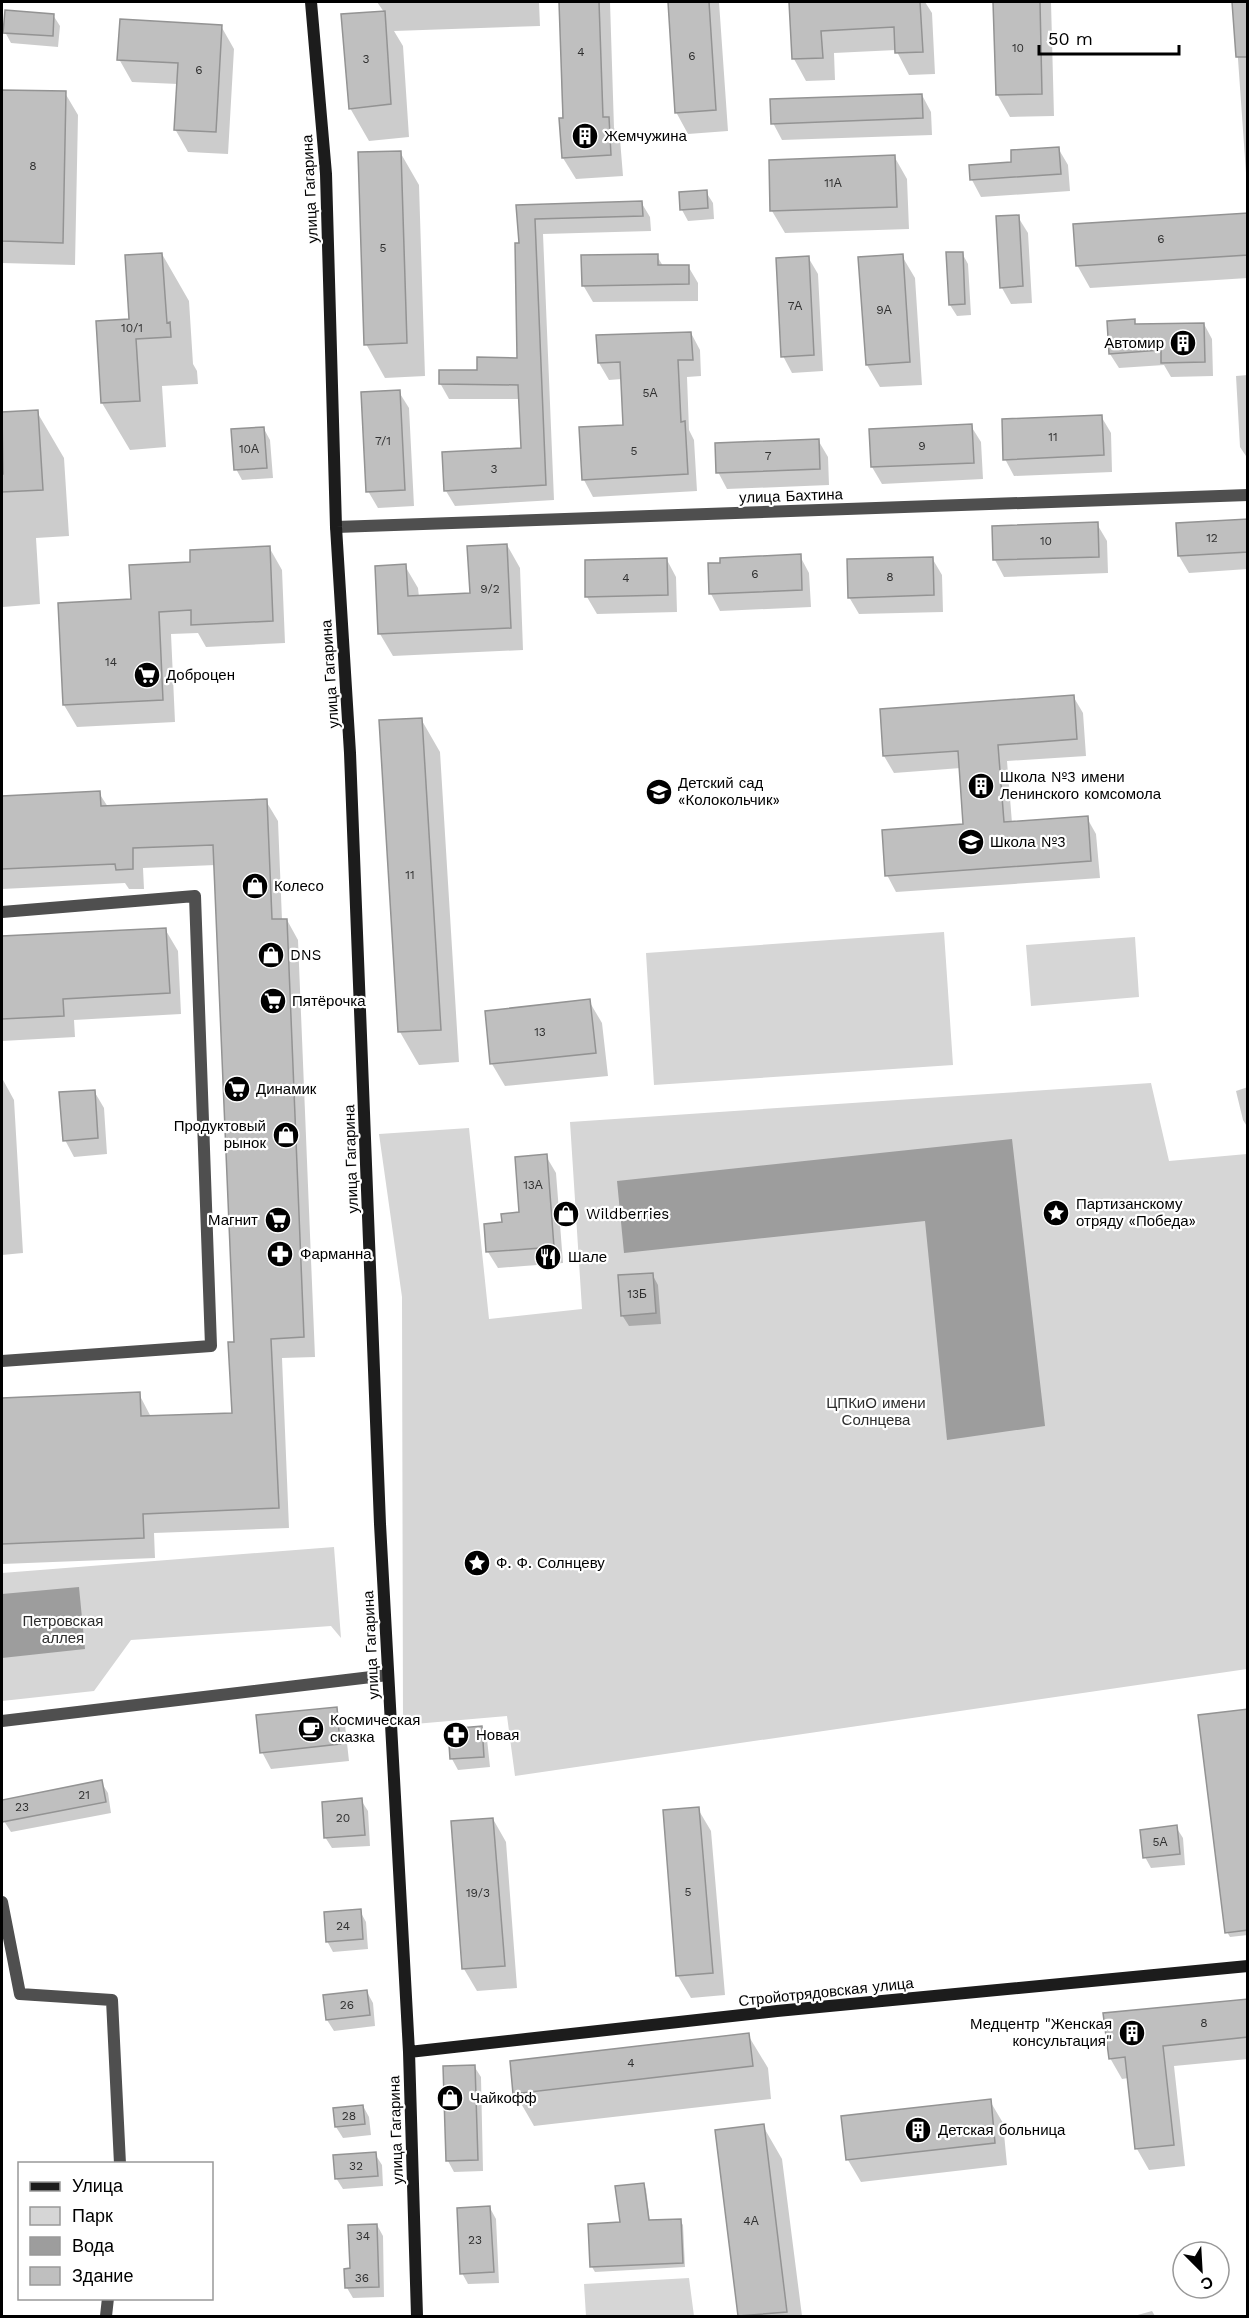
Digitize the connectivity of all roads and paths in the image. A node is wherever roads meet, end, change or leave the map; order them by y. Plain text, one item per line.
1 (311, 2) edge
2 (1248, 495) edge
3 (336, 527) junction
4 (2, 912) edge
5 (2, 1361) edge
6 (388, 1676) junction
7 (2, 1721) edge
8 (2, 1902) edge
9 (1248, 1966) edge
10 (409, 2052) junction
11 (120, 2162) edge
12 (108, 2300) edge
13 (106, 2316) edge
14 (417, 2316) edge

1 - 3 main road, улица Гагарина
2 - 3 street, улица Бахтина
3 - 6 main road, улица Гагарина
4 - 5 street
6 - 7 street
6 - 10 main road, улица Гагарина
8 - 11 street
9 - 10 main road, Стройотрядовская улица
10 - 14 main road, улица Гагарина
12 - 13 street

